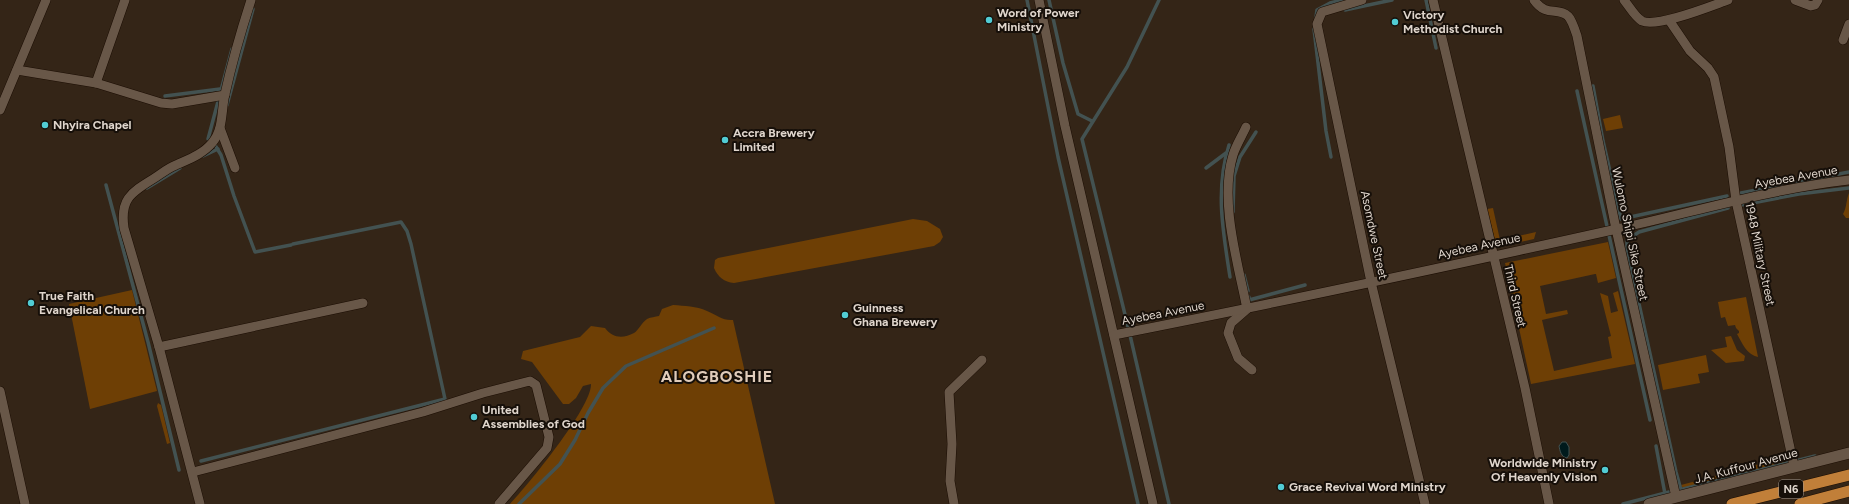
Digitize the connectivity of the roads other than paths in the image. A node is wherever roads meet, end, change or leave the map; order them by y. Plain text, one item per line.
1 (46, 0) edge
2 (124, 0) edge
3 (251, 0) edge
4 (1039, 0) edge
5 (1362, 0) edge
6 (1433, 0) edge
7 (1534, 0) edge
8 (1624, 0) edge
9 (1728, 0) edge
10 (1795, 0) edge
11 (1818, 0) edge
12 (1669, 20) junction
13 (1849, 24) edge
14 (1843, 40) dead end
15 (16, 70) junction
16 (96, 83) junction
17 (225, 95) junction
18 (0, 110) edge
19 (1246, 127) dead end
20 (220, 128) junction
21 (235, 168) dead end
22 (1849, 180) edge
23 (1736, 201) junction
24 (1616, 229) junction
25 (1493, 255) junction
26 (1371, 282) junction
27 (363, 303) dead end
28 (1247, 309) junction
29 (1114, 335) junction
30 (159, 347) junction
31 (982, 360) dead end
32 (1252, 370) dead end
33 (0, 391) edge
34 (1849, 452) edge
35 (1794, 466) junction
36 (193, 472) junction
37 (1849, 475) edge
38 (1849, 491) edge
39 (1676, 497) junction
40 (25, 504) edge
41 (200, 504) edge
42 (499, 504) edge
43 (954, 504) edge
44 (1153, 504) edge
45 (1425, 504) edge
46 (1549, 504) edge
47 (1649, 504) edge
48 (1732, 504) edge
49 (1800, 504) edge

1 - 15 street
2 - 16 street
3 - 17 street
4 - 29 street
5 - 26 street, Asomdwe Street
6 - 25 street, Third Street
7 - 24 street, Wulomo Shipi Sika Street
8 - 12 street
9 - 12 street
10 - 11 street
12 - 23 street, 1948 Military Street
13 - 14 street
15 - 16 street
15 - 18 street
16 - 17 street
17 - 20 street
19 - 28 street
20 - 21 street
20 - 30 street
22 - 23 street, Ayebea Avenue
23 - 24 street, Ayebea Avenue
23 - 35 street, 1948 Military Street
24 - 25 street, Ayebea Avenue
24 - 39 street, Wulomo Shipi Sika Street
25 - 26 street, Ayebea Avenue
25 - 46 street, Third Street
26 - 28 street, Ayebea Avenue
26 - 45 street, Asomdwe Street
27 - 30 street
28 - 29 street, Ayebea Avenue
28 - 32 street
29 - 44 street
30 - 36 street
31 - 43 street
33 - 40 street
34 - 35 main road, J.A. Kuffour Avenue
35 - 39 main road, J.A. Kuffour Avenue
36 - 41 street
36 - 42 street
37 - 48 highway, N6
38 - 49 highway, N6
39 - 47 main road, J.A. Kuffour Avenue

